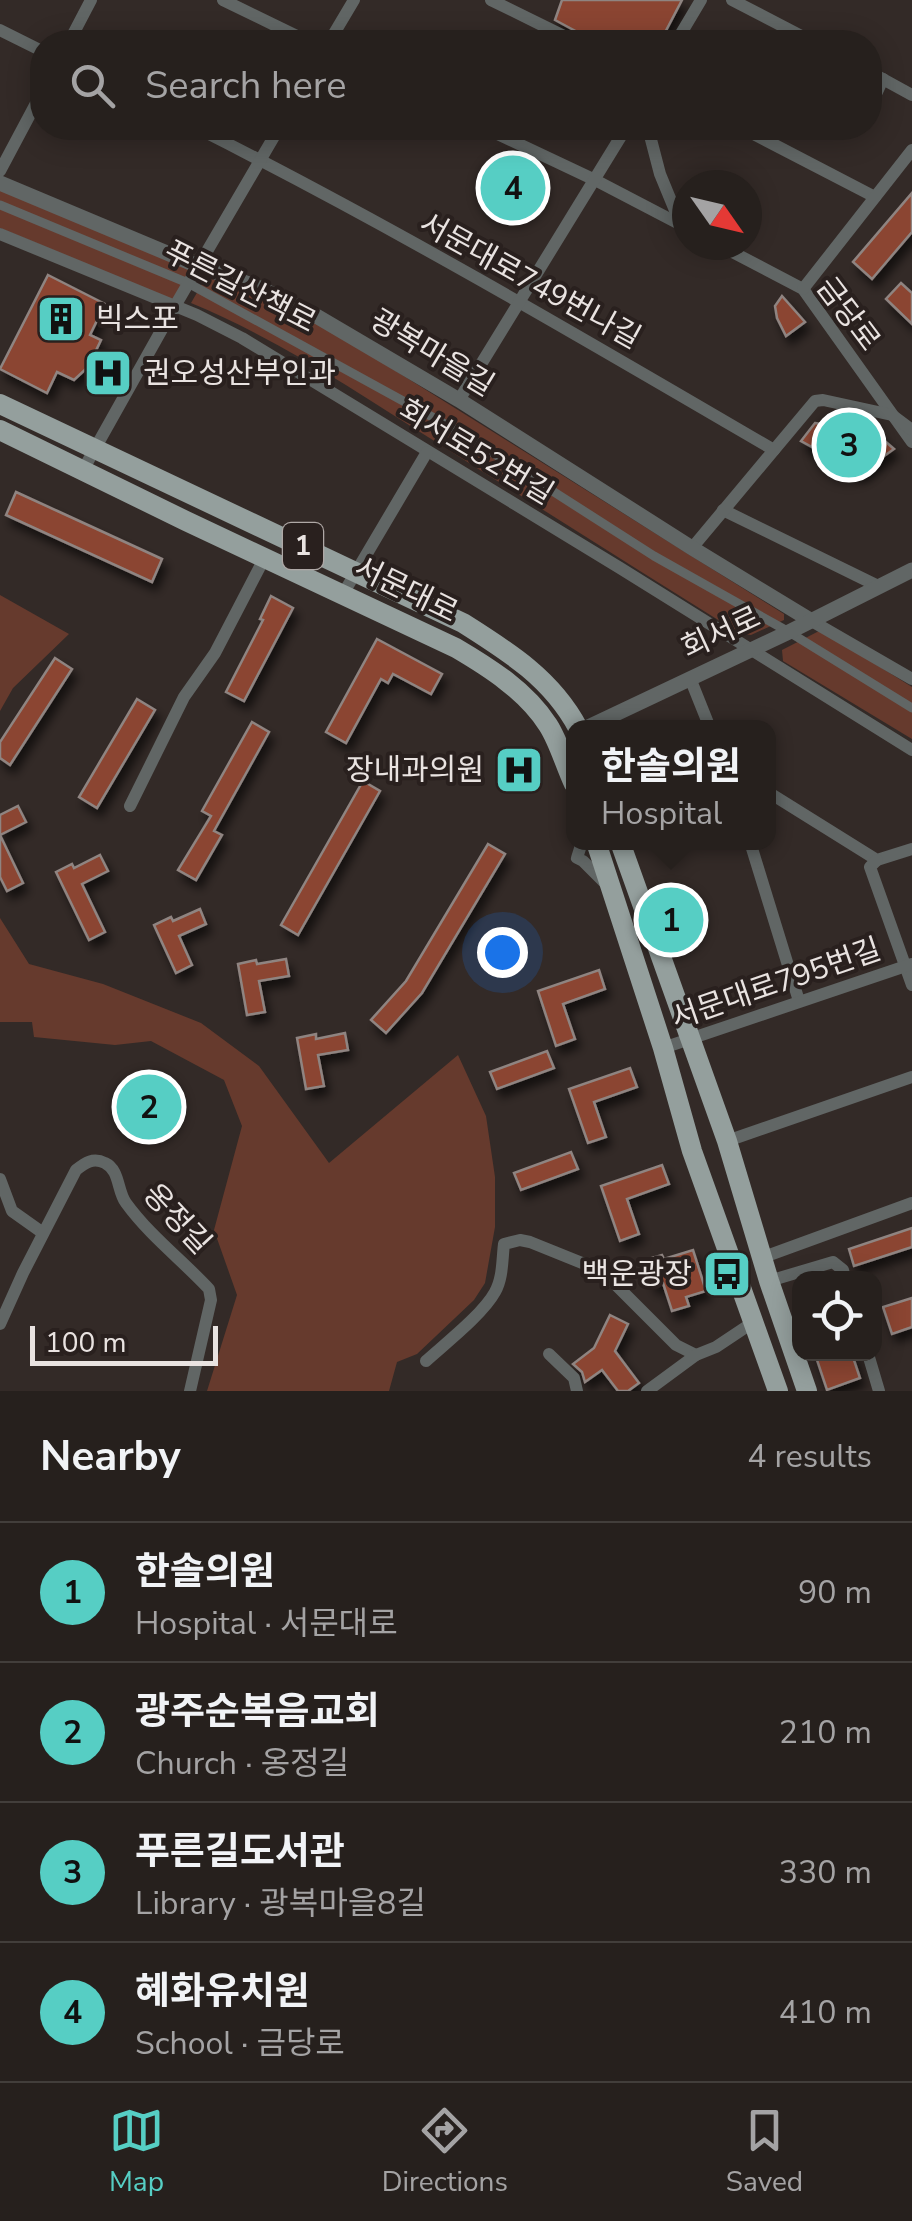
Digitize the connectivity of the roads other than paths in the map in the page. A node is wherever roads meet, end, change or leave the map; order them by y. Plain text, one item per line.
1 (91, 0) edge
2 (223, 0) edge
3 (354, 0) edge
4 (491, 0) edge
5 (701, 0) edge
6 (732, 0) edge
7 (0, 30) edge
8 (75, 30) edge
9 (284, 30) edge
10 (337, 30) edge
11 (552, 30) edge
12 (683, 30) edge
13 (791, 30) edge
14 (30, 45) edge
15 (882, 79) edge
16 (912, 95) edge
17 (30, 115) edge
18 (221, 140) edge
19 (272, 140) edge
20 (511, 140) edge
21 (619, 140) edge
22 (651, 140) edge
23 (765, 140) edge
24 (912, 150) edge
25 (260, 160) junction
26 (0, 171) edge
27 (595, 180) junction
28 (0, 183) edge
29 (875, 197) junction
30 (672, 200) edge
31 (0, 205) edge
32 (672, 221) edge
33 (0, 234) edge
34 (748, 260) edge
35 (198, 266) junction
36 (188, 283) junction
37 (803, 289) junction
38 (520, 302) junction
39 (174, 306) junction
40 (459, 400) junction
41 (0, 404) edge
42 (892, 415) junction
43 (0, 430) edge
44 (912, 430) edge
45 (912, 442) edge
46 (95, 449) junction
47 (774, 450) junction
48 (426, 452) junction
49 (83, 470) junction
50 (723, 510) junction
51 (692, 548) junction
52 (265, 557) junction
53 (912, 570) edge
54 (356, 571) junction
55 (878, 586) junction
56 (343, 594) junction
57 (810, 620) junction
58 (789, 632) junction
59 (748, 650) junction
60 (690, 678) junction
61 (912, 679) edge
62 (912, 708) edge
63 (603, 720) edge
64 (707, 720) edge
65 (566, 722) edge
66 (566, 733) edge
67 (912, 750) edge
68 (776, 797) edge
69 (130, 806) dead end
70 (912, 849) edge
71 (579, 850) edge
72 (599, 850) edge
73 (623, 850) edge
74 (752, 850) edge
75 (877, 860) junction
76 (612, 890) junction
77 (909, 965) edge
78 (912, 985) edge
79 (799, 1001) junction
80 (691, 1040) junction
81 (663, 1048) junction
82 (912, 1077) edge
83 (727, 1142) junction
84 (0, 1179) edge
85 (912, 1203) edge
86 (43, 1233) junction
87 (762, 1258) junction
88 (803, 1271) edge
89 (842, 1271) edge
90 (792, 1274) edge
91 (769, 1281) junction
92 (752, 1322) junction
93 (0, 1324) edge
94 (549, 1354) dead end
95 (696, 1356) junction
96 (426, 1361) dead end
97 (870, 1361) edge
98 (190, 1391) edge
99 (576, 1391) edge
100 (647, 1391) edge
101 (778, 1391) edge
102 (807, 1391) edge
103 (879, 1391) edge

1 - 8 street
2 - 9 street
3 - 10 street
4 - 11 street
5 - 12 street
6 - 13 street
7 - 14 street
15 - 16 street
17 - 26 street
18 - 25 street, 서문대로749번나길
19 - 25 street
20 - 27 street
21 - 27 street
22 - 30 street
23 - 29 street
24 - 29 street
25 - 35 street
25 - 38 street, 서문대로749번나길
27 - 32 street
27 - 38 street
28 - 35 street, 광복마을길
29 - 37 street
31 - 36 street, 푸른길산책로
33 - 39 street, 회서로52번길
34 - 37 street, 금당로
35 - 36 street
35 - 40 street, 광복마을길
36 - 39 street
36 - 58 street, 푸른길산책로
37 - 42 street, 금당로
38 - 40 street
38 - 47 street, 서문대로749번나길
39 - 46 street
39 - 48 street, 회서로52번길
40 - 51 street, 광복마을길
41 - 46 main road, 서문대로 / 1
42 - 44 street
42 - 45 street, 금당로
42 - 47 street
43 - 49 main road, 서문대로 / 1
46 - 49 street
46 - 54 main road, 서문대로 / 1
47 - 50 street
48 - 54 street
48 - 59 street, 회서로52번길
49 - 52 main road, 서문대로 / 1
50 - 51 street
50 - 55 street
51 - 57 street, 광복마을길
52 - 56 main road, 서문대로 / 1
52 - 69 street
53 - 55 street, 회서로
54 - 56 street
54 - 65 main road, 서문대로 / 1
55 - 57 street, 회서로
56 - 66 main road, 서문대로 / 1
57 - 58 street, 회서로
57 - 61 street
58 - 59 street, 회서로
58 - 62 street, 푸른길산책로
59 - 60 street, 회서로
59 - 67 street, 회서로52번길
60 - 63 street, 회서로
60 - 64 street
68 - 75 street
70 - 75 street
71 - 76 street
72 - 76 main road
73 - 80 main road
74 - 79 street
75 - 77 street
76 - 81 main road
77 - 78 street, 서문대로795번길
77 - 79 street, 서문대로795번길
79 - 80 street, 서문대로795번길
80 - 81 street, 서문대로795번길
80 - 83 main road
81 - 92 main road
82 - 83 street
83 - 87 main road
84 - 86 street
85 - 87 street
86 - 93 street, 옹정길
86 - 98 street, 옹정길
87 - 91 main road
88 - 89 street
90 - 91 street
91 - 102 main road
92 - 95 street
92 - 101 main road
94 - 99 street
95 - 96 street
95 - 100 street
97 - 103 street

